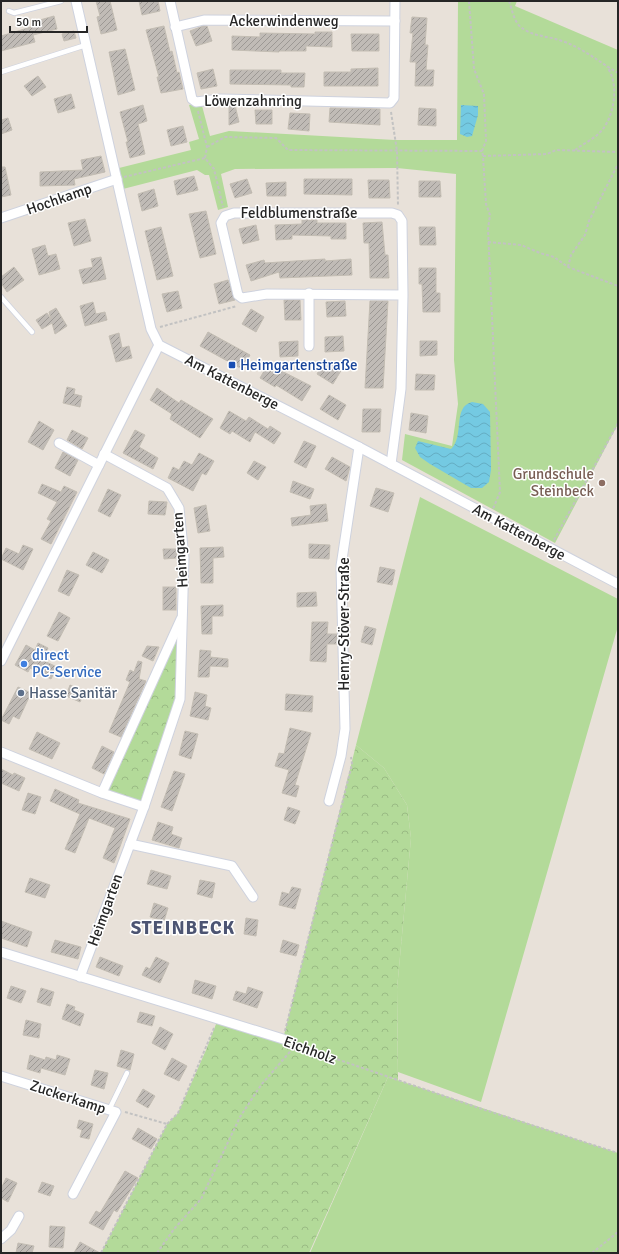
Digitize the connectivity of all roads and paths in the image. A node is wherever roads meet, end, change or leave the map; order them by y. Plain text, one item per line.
1 (61, 1) edge
2 (76, 1) edge
3 (170, 1) edge
4 (395, 1) edge
5 (469, 1) edge
6 (509, 1) edge
7 (9, 11) dead end
8 (395, 21) junction
9 (175, 27) junction
10 (86, 45) junction
11 (606, 66) junction
12 (1, 72) edge
13 (618, 73) edge
14 (196, 102) junction
15 (390, 103) junction
16 (207, 147) junction
17 (397, 151) junction
18 (482, 151) junction
19 (574, 151) junction
20 (618, 152) edge
21 (484, 156) junction
22 (205, 158) junction
23 (618, 164) edge
24 (117, 179) junction
25 (398, 215) junction
26 (226, 216) junction
27 (1, 218) edge
28 (488, 242) junction
29 (568, 267) junction
30 (618, 286) edge
31 (309, 293) junction
32 (403, 295) junction
33 (1, 297) edge
34 (242, 298) junction
35 (151, 329) junction
36 (32, 332) dead end
37 (159, 345) junction
38 (308, 346) dead end
39 (618, 423) edge
40 (59, 443) dead end
41 (359, 447) junction
42 (104, 454) junction
43 (391, 464) junction
44 (99, 465) junction
45 (489, 517) junction
46 (550, 548) junction
47 (618, 584) edge
48 (183, 614) junction
49 (1, 661) edge
50 (349, 750) dead end
51 (1, 752) edge
52 (102, 793) junction
53 (328, 801) dead end
54 (144, 807) junction
55 (130, 844) junction
56 (253, 897) dead end
57 (1, 952) edge
58 (80, 977) junction
59 (218, 1019) junction
60 (283, 1039) junction
61 (295, 1046) junction
62 (127, 1073) dead end
63 (1, 1076) edge
64 (113, 1111) junction
65 (167, 1124) junction
66 (618, 1153) edge
67 (73, 1194) dead end
68 (19, 1216) dead end
69 (618, 1232) edge
70 (1, 1239) edge
71 (101, 1253) edge
72 (157, 1253) edge
73 (592, 1253) edge

1 - 7 lane
2 - 10 street
3 - 9 street, Löwenzahnring
4 - 8 street
5 - 18 path
6 - 11 path
8 - 9 street, Ackerwindenweg
8 - 15 street
9 - 14 street, Löwenzahnring
10 - 12 lane
10 - 24 street
11 - 13 path
11 - 19 path
14 - 15 street, Löwenzahnring
14 - 16 path
15 - 17 path
16 - 17 path
16 - 22 path
17 - 18 path
17 - 25 path
18 - 21 path
19 - 20 path
19 - 21 path
21 - 28 path
22 - 24 path
22 - 26 path
23 - 29 path
24 - 27 street, Hochkamp
24 - 35 street
25 - 26 street, Feldblumenstraße
25 - 32 street
26 - 34 street, Feldblumenstraße
28 - 29 path
28 - 45 path
29 - 30 path
31 - 32 street
31 - 34 street
31 - 38 street
32 - 43 street
33 - 36 lane
34 - 35 path
35 - 37 street
37 - 41 street, Am Kattenberge
37 - 42 street
39 - 46 path
40 - 44 street
41 - 43 street, Am Kattenberge
41 - 53 street, Henry-Stöver-Straße
42 - 44 street
42 - 48 street, Heimgarten
43 - 45 street, Am Kattenberge
44 - 49 street
45 - 46 street, Am Kattenberge
46 - 47 street, Am Kattenberge
48 - 52 street, Heimgarten
48 - 54 street, Heimgarten
50 - 60 path
51 - 52 street
52 - 54 street
54 - 55 street, Heimgarten
55 - 56 street
55 - 58 street, Heimgarten
57 - 58 street, Eichholz
58 - 59 street, Eichholz
59 - 60 street, Eichholz
59 - 65 path
60 - 61 path, Eichholz
61 - 66 path, Eichholz
61 - 72 path
62 - 64 lane
63 - 64 street, Zuckerkamp
64 - 65 path
64 - 67 street, Zuckerkamp
65 - 71 path
68 - 70 street
69 - 73 path

